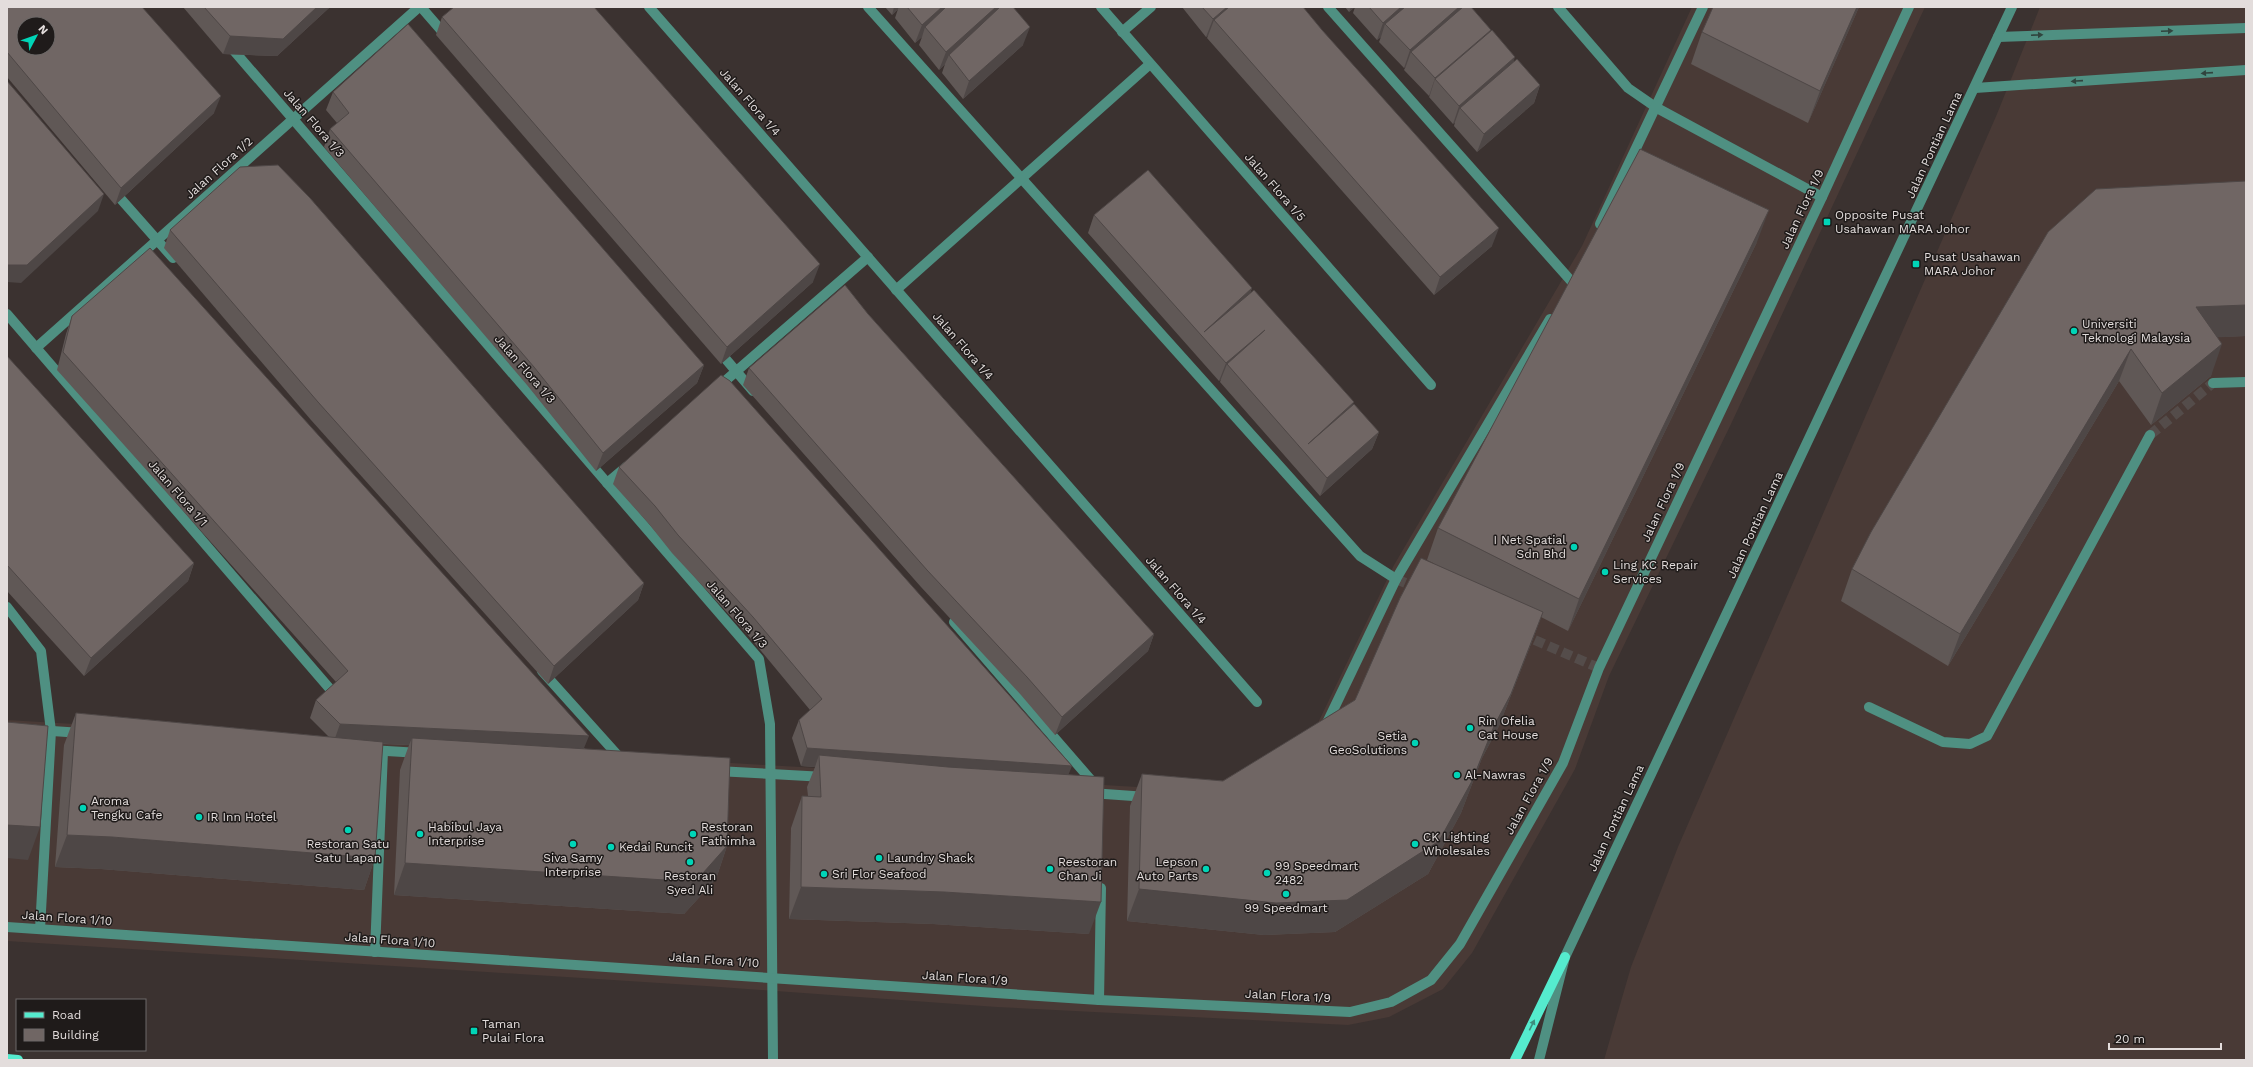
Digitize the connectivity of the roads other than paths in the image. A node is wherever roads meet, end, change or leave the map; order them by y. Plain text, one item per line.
1 (420, 7) edge
2 (649, 7) edge
3 (868, 7) edge
4 (1101, 7) edge
5 (1151, 7) edge
6 (1328, 7) edge
7 (1558, 7) edge
8 (1703, 7) edge
9 (1909, 7) edge
10 (2012, 7) edge
11 (2246, 28) edge
12 (1122, 32) junction
13 (222, 36) edge
14 (1998, 37) junction
15 (452, 43) edge
16 (1150, 64) junction
17 (2246, 70) edge
18 (1975, 88) junction
19 (1657, 108) junction
20 (293, 119) junction
21 (1022, 179) junction
22 (105, 181) edge
23 (1822, 197) junction
24 (1596, 233) edge
25 (157, 240) junction
26 (868, 257) junction
27 (178, 263) dead end
28 (1572, 282) edge
29 (896, 290) junction
30 (1556, 309) edge
31 (7, 314) edge
32 (711, 341) edge
33 (36, 348) junction
34 (736, 371) junction
35 (2246, 382) edge
36 (2213, 383) tunnel mouth
37 (1431, 385) dead end
38 (707, 397) edge
39 (762, 401) edge
40 (2150, 435) tunnel mouth
41 (636, 458) edge
42 (607, 483) junction
43 (1396, 579) junction
44 (7, 607) edge
45 (945, 611) dead end
46 (536, 665) edge
47 (330, 689) edge
48 (1257, 702) dead end
49 (1869, 707) dead end
50 (7, 728) edge
51 (50, 731) junction
52 (90, 734) edge
53 (1315, 736) edge
54 (359, 750) edge
55 (383, 751) junction
56 (430, 754) edge
57 (610, 764) edge
58 (706, 770) edge
59 (770, 774) junction
60 (833, 778) edge
61 (1079, 793) edge
62 (1158, 797) edge
63 (1103, 798) junction
64 (1101, 881) edge
65 (7, 927) edge
66 (40, 929) junction
67 (375, 952) junction
68 (1565, 956) junction
69 (772, 977) junction
70 (1099, 1000) junction
71 (7, 1059) edge
72 (18, 1060) edge
73 (772, 1060) edge
74 (1515, 1060) edge
75 (1539, 1060) edge

1 - 15 street
1 - 20 street, Jalan Flora 1/2
2 - 26 street, Jalan Flora 1/4
3 - 21 street
4 - 12 street, Jalan Flora 1/5
5 - 12 street
6 - 28 street
7 - 19 street
8 - 19 street
9 - 23 street, Jalan Flora 1/9
10 - 14 street, Jalan Pontian Lama
14 -> 11 street
12 - 16 street, Jalan Flora 1/5
13 - 20 street, Jalan Flora 1/3
14 - 18 street, Jalan Pontian Lama
16 - 21 street
16 - 37 street, Jalan Flora 1/5
17 -> 18 street
18 - 68 street, Jalan Pontian Lama
19 - 23 street
19 - 24 street
20 - 25 street, Jalan Flora 1/2
20 - 42 street, Jalan Flora 1/3
21 - 29 street
21 - 43 street
22 - 25 street
23 - 70 street, Jalan Flora 1/9
25 - 27 street
25 - 33 street, Jalan Flora 1/2
26 - 29 street, Jalan Flora 1/4
26 - 34 street
29 - 48 street, Jalan Flora 1/4
30 - 43 street
31 - 33 street, Jalan Flora 1/1
32 - 34 street
33 - 47 street, Jalan Flora 1/1
34 - 38 street
34 - 39 street
35 - 36 street
40 - 49 street
41 - 42 street
42 - 59 street, Jalan Flora 1/3
43 - 53 street
44 - 51 street
45 - 63 street
46 - 57 street
50 - 51 street
51 - 52 street
51 - 66 street
54 - 55 street
55 - 56 street
55 - 67 street
58 - 59 street
59 - 60 street
59 - 69 street, Jalan Flora 1/3
61 - 63 street
62 - 63 street
64 - 70 street
65 - 66 street, Jalan Flora 1/10
66 - 67 street, Jalan Flora 1/10
67 - 69 street, Jalan Flora 1/10
74 -> 68 main road
68 - 75 street, Jalan Pontian Lama
69 - 70 street, Jalan Flora 1/9
69 - 73 street, Jalan Flora 1/3
71 - 72 main road

